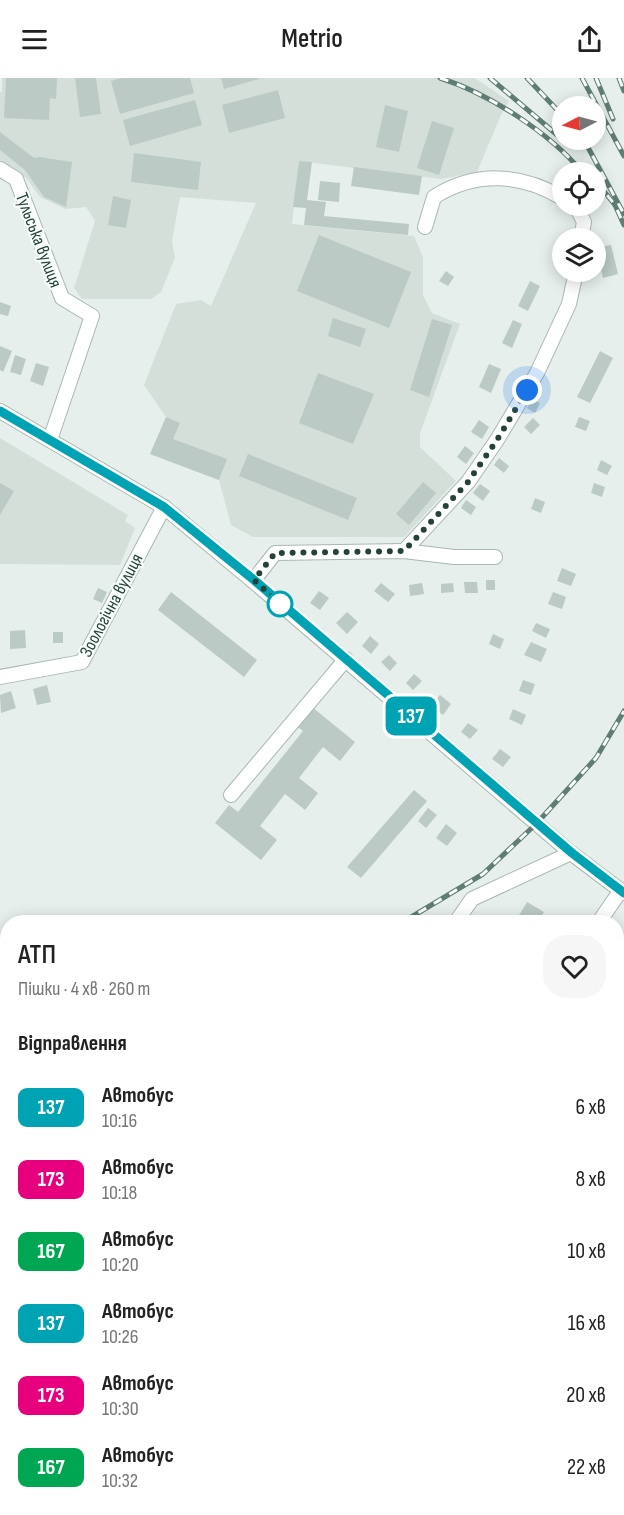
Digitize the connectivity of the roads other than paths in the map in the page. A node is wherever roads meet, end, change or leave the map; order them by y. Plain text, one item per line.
1 (0, 169) edge
2 (552, 193) edge
3 (425, 227) dead end
4 (574, 282) edge
5 (0, 411) edge
6 (50, 440) junction
7 (164, 507) junction
8 (404, 551) junction
9 (495, 557) dead end
10 (254, 580) junction
11 (346, 659) junction
12 (0, 677) edge
13 (231, 795) dead end
14 (572, 853) junction
15 (622, 891) edge
16 (461, 915) edge
17 (604, 915) edge

1 - 6 street, Тульська вулиця
2 - 3 street
4 - 8 street
5 - 6 street
6 - 7 street
7 - 10 street
7 - 12 street, Зоологічна вулиця
8 - 9 street
8 - 10 street
10 - 11 street
11 - 13 street
11 - 14 street
14 - 15 street
14 - 16 street
15 - 17 street

